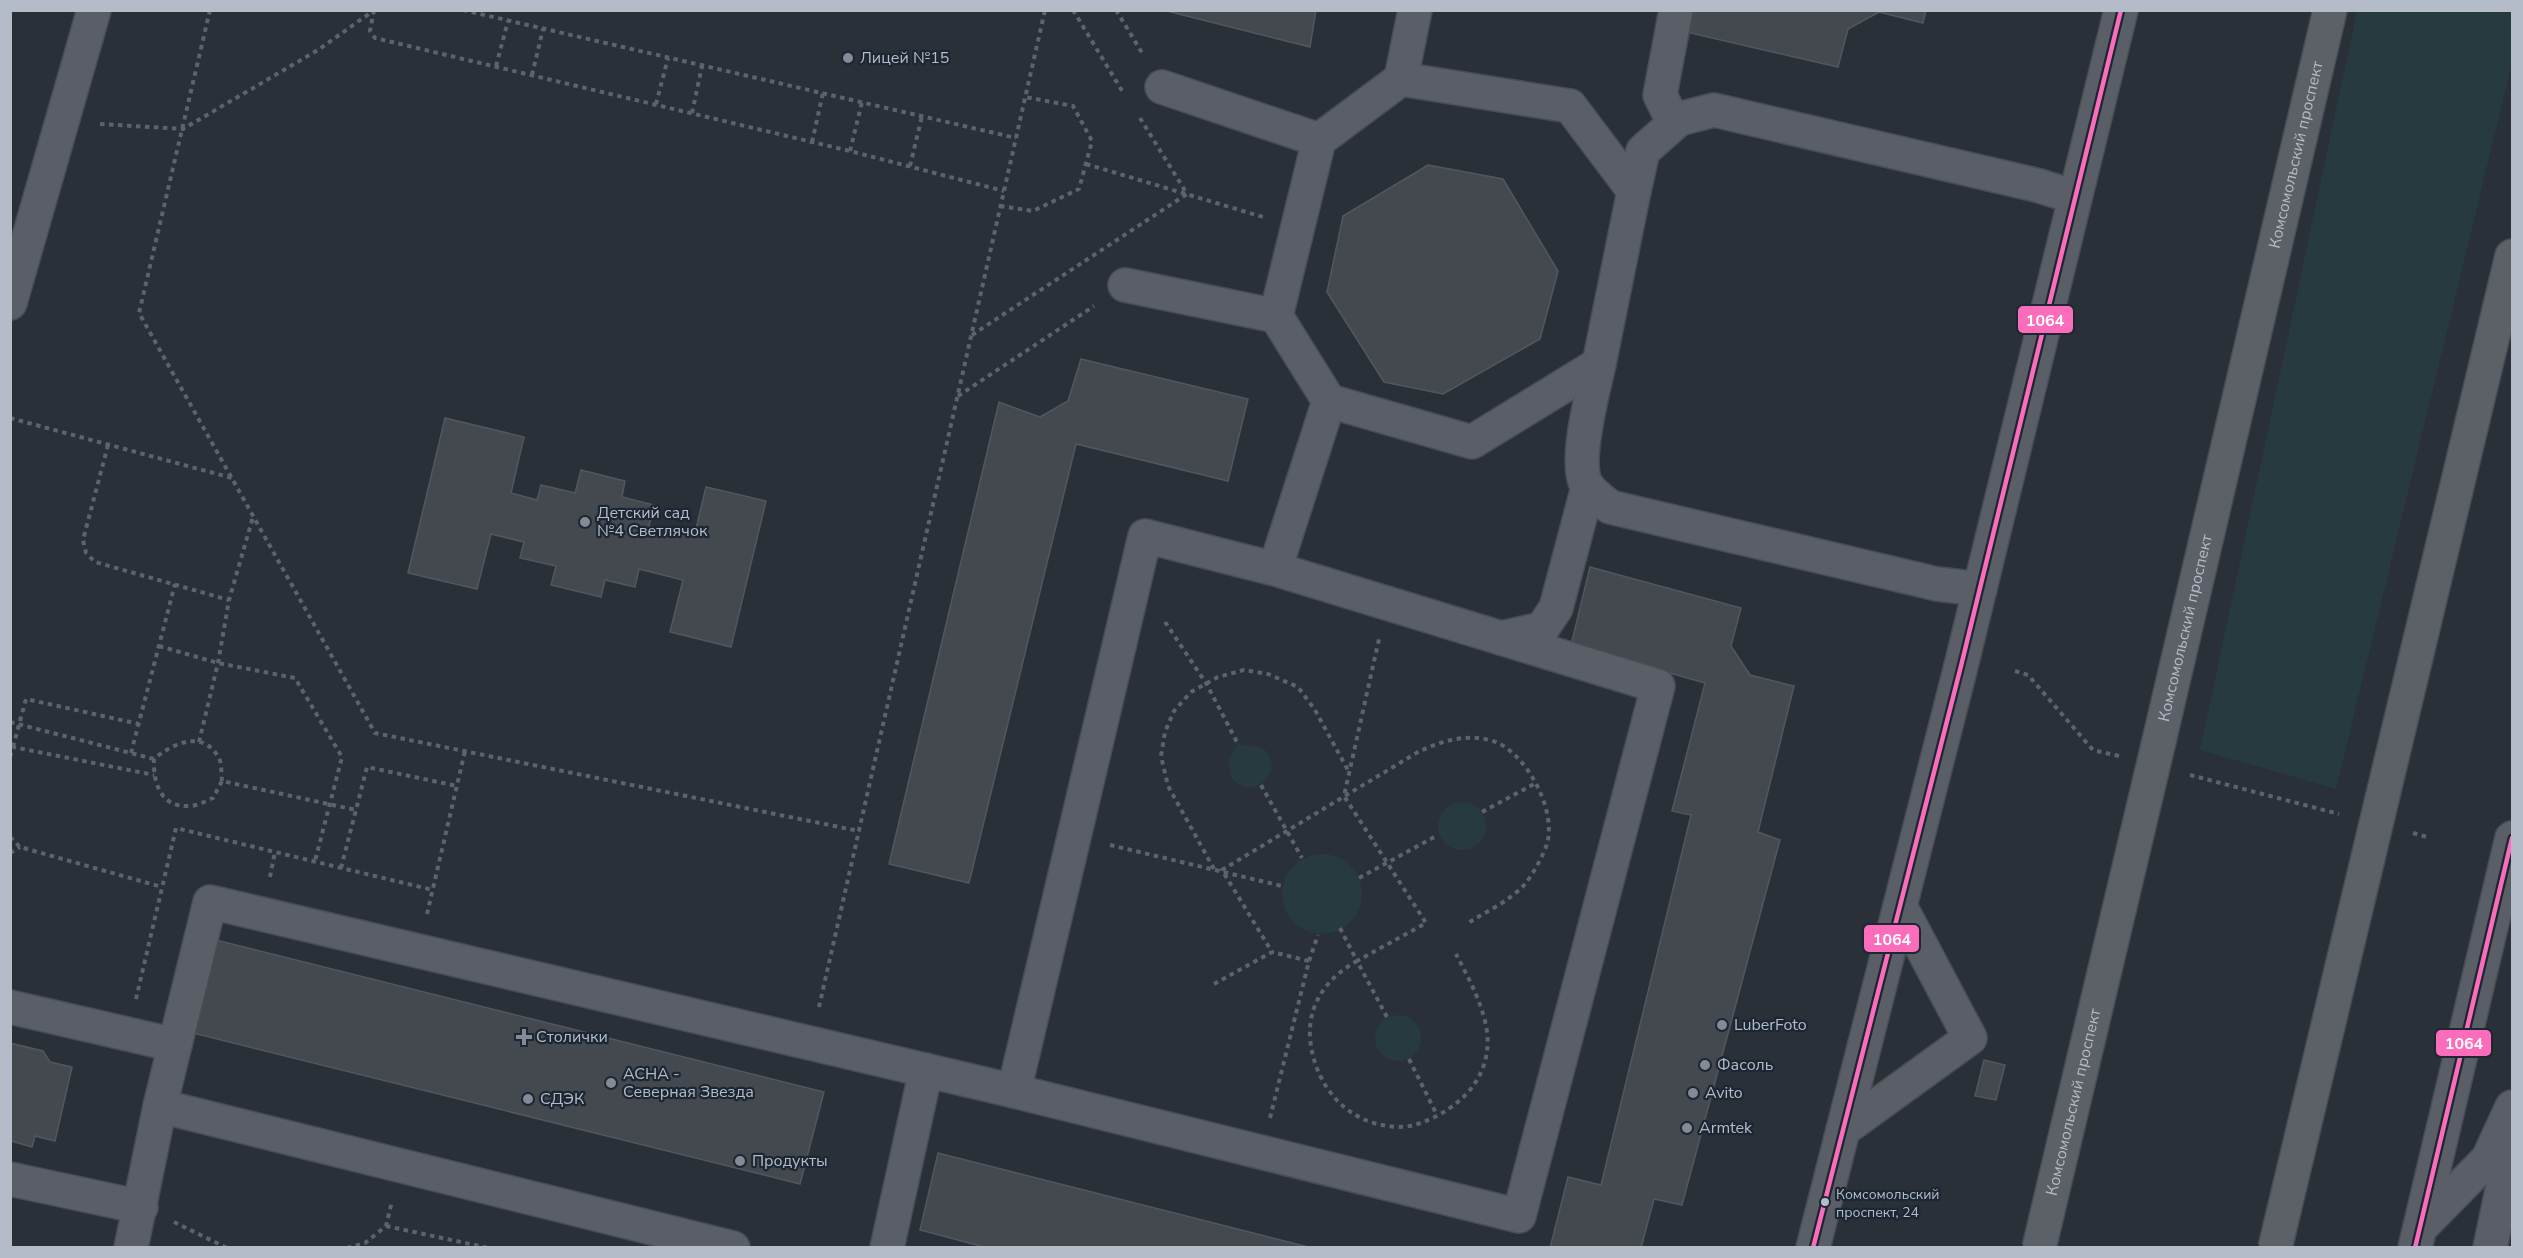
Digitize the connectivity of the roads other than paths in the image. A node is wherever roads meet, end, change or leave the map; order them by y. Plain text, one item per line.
1 (94, 10) edge
2 (1415, 10) edge
3 (1676, 10) edge
4 (2121, 10) edge
5 (2329, 12) edge
6 (1401, 78) junction
7 (1162, 87) road end
8 (1679, 119) junction
9 (1318, 140) junction
10 (1634, 191) junction
11 (2075, 197) junction
12 (2512, 256) edge
13 (1125, 285) road end
14 (10, 303) edge
15 (1276, 316) junction
16 (1599, 364) junction
17 (1329, 401) junction
18 (1588, 487) junction
19 (1275, 569) junction
20 (1980, 589) junction
21 (1501, 638) junction
22 (2512, 838) edge
23 (1900, 906) junction
24 (2505, 908) edge
25 (10, 1007) edge
26 (175, 1045) junction
27 (926, 1070) junction
28 (1014, 1090) junction
29 (160, 1106) junction
30 (2512, 1107) edge
31 (1843, 1131) junction
32 (2512, 1143) edge
33 (10, 1179) edge
34 (141, 1206) junction
35 (2417, 1238) edge
36 (132, 1248) edge
37 (733, 1248) edge
38 (887, 1248) edge
39 (1813, 1248) edge
40 (2039, 1248) edge
41 (2275, 1248) edge
42 (2490, 1248) edge

1 - 14 street
2 - 6 street
3 - 8 street
4 - 11 street
5 - 40 main road, Комсомольский проспект, bridge
6 - 9 street
6 - 10 street
7 - 9 street
8 - 10 street
8 - 11 street
9 - 15 street
10 - 16 street
11 - 20 street
12 - 41 main road, bridge
13 - 15 street
15 - 17 street
16 - 17 street
16 - 18 street
17 - 19 street
18 - 20 street
18 - 21 street
19 - 21 street
19 - 28 street
20 - 23 street
21 - 28 street
22 - 24 street
23 - 31 street
23 - 31 street
24 - 35 street
25 - 26 street
26 - 27 street
26 - 29 street
27 - 28 street
27 - 38 street
29 - 34 street
29 - 37 street
30 - 35 street
31 - 39 street
32 - 42 street
33 - 34 street
34 - 36 street

